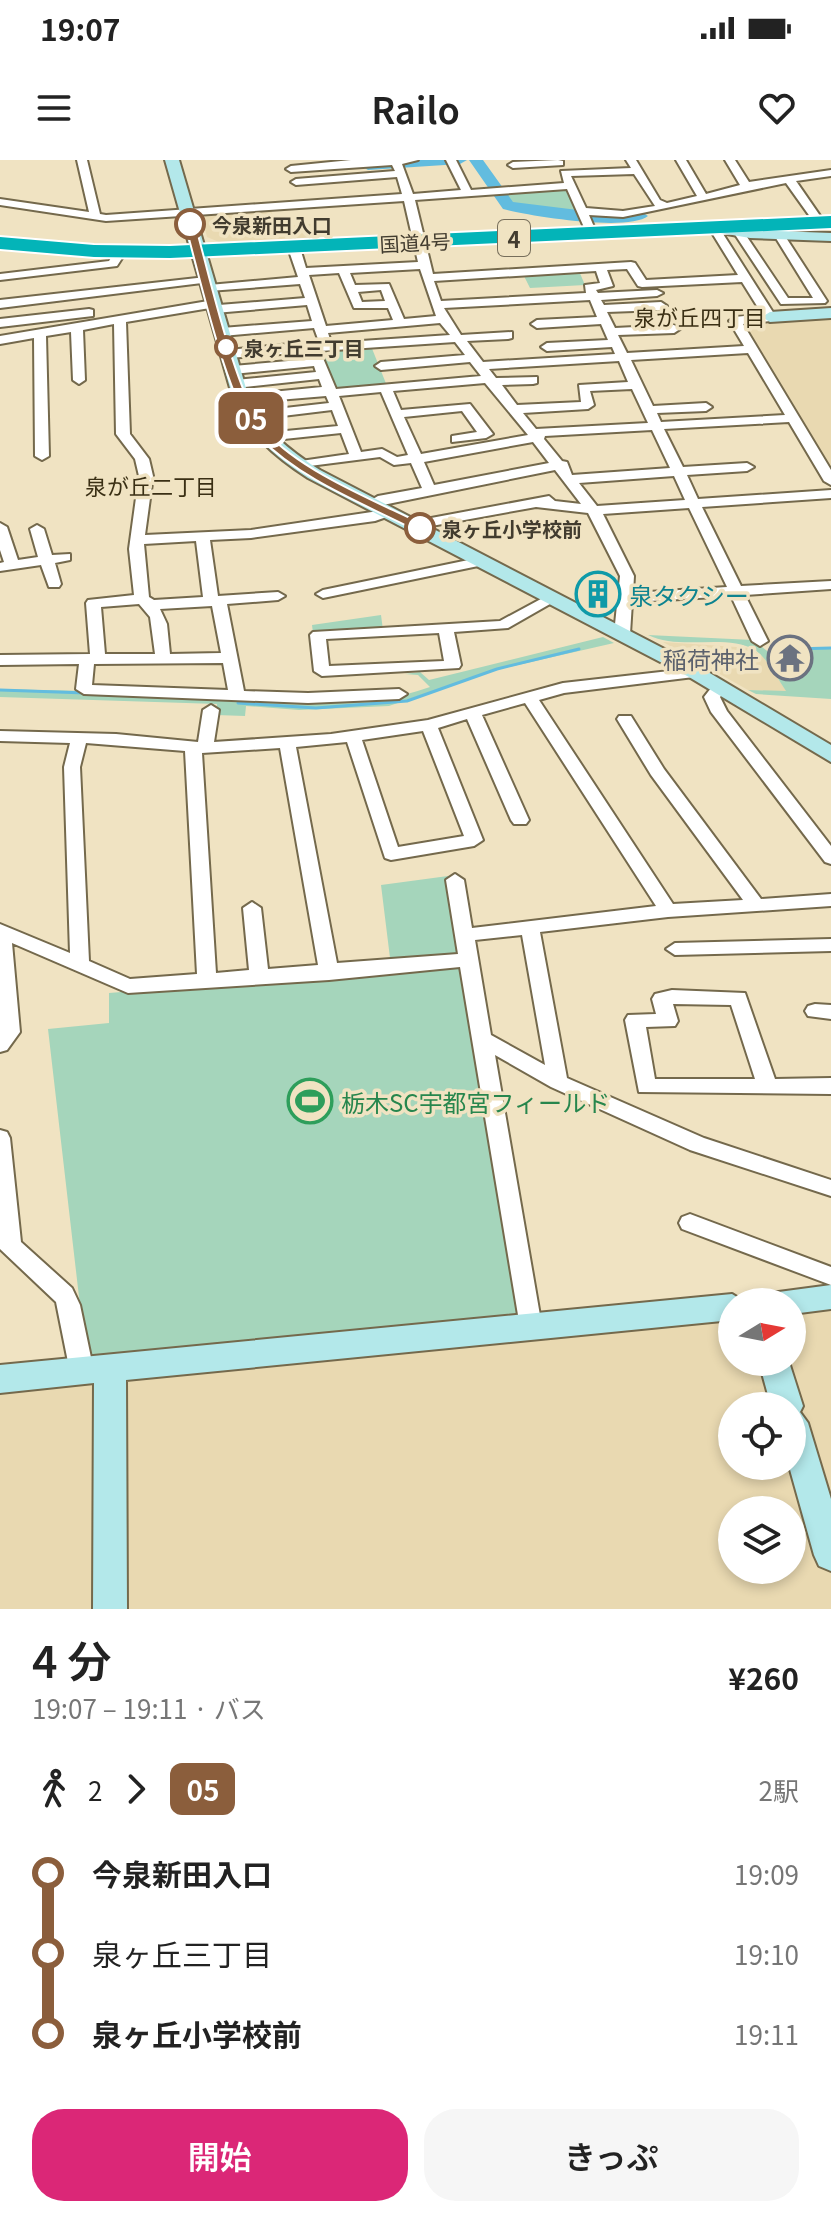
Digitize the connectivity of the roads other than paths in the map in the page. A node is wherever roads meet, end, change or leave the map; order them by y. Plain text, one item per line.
1 (82, 160) edge
2 (172, 160) edge
3 (413, 160) edge
4 (451, 160) edge
5 (631, 160) edge
6 (681, 160) edge
7 (730, 160) edge
8 (806, 160) edge
9 (396, 161) edge
10 (357, 162) edge
11 (512, 163) edge
12 (289, 164) edge
13 (561, 165) edge
14 (638, 171) junction
15 (831, 173) edge
16 (402, 174) junction
17 (817, 175) junction
18 (789, 179) junction
19 (296, 182) junction
20 (570, 186) junction
21 (746, 186) junction
22 (526, 188) junction
23 (467, 192) junction
24 (411, 194) junction
25 (703, 198) junction
26 (0, 202) edge
27 (305, 202) junction
28 (666, 207) junction
29 (581, 211) junction
30 (187, 213) junction
31 (95, 217) junction
32 (827, 227) edge
33 (714, 228) junction
34 (739, 233) junction
35 (592, 234) junction
36 (779, 235) junction
37 (422, 242) junction
38 (0, 243) edge
39 (294, 248) junction
40 (198, 251) junction
41 (120, 252) junction
42 (600, 267) junction
43 (343, 270) junction
44 (428, 272) junction
45 (520, 273) junction
46 (77, 274) junction
47 (2, 282) edge
48 (748, 283) junction
49 (642, 284) junction
50 (607, 286) junction
51 (351, 289) junction
52 (84, 295) junction
53 (593, 296) junction
54 (533, 299) junction
55 (4, 304) edge
56 (392, 304) junction
57 (436, 305) junction
58 (312, 306) junction
59 (661, 306) dead end
60 (831, 313) edge
61 (770, 317) junction
62 (91, 318) junction
63 (443, 319) junction
64 (120, 320) junction
65 (7, 322) edge
66 (400, 323) junction
67 (537, 324) dead end
68 (608, 326) junction
69 (77, 327) junction
70 (674, 329) dead end
71 (40, 333) junction
72 (222, 334) junction
73 (508, 335) dead end
74 (18, 337) junction
75 (457, 338) junction
76 (0, 340) edge
77 (372, 345) junction
78 (312, 346) junction
79 (547, 347) dead end
80 (753, 349) junction
81 (623, 357) junction
82 (317, 362) junction
83 (475, 362) junction
84 (381, 366) junction
85 (322, 375) junction
86 (79, 380) dead end
87 (490, 380) junction
88 (533, 380) dead end
89 (637, 385) junction
90 (387, 387) junction
91 (331, 396) junction
92 (706, 407) dead end
93 (517, 409) junction
94 (649, 410) junction
95 (397, 414) junction
96 (793, 418) junction
97 (450, 424) junction
98 (657, 426) junction
99 (344, 429) junction
100 (486, 434) junction
101 (538, 435) junction
102 (265, 437) junction
103 (496, 446) junction
104 (464, 452) junction
105 (356, 455) junction
106 (42, 456) dead end
107 (416, 459) junction
108 (394, 461) junction
109 (299, 465) junction
110 (562, 465) junction
111 (747, 467) dead end
112 (679, 472) junction
113 (424, 476) junction
114 (572, 479) junction
115 (831, 481) edge
116 (430, 491) junction
117 (584, 494) junction
118 (831, 494) edge
119 (538, 503) junction
120 (695, 504) junction
121 (380, 509) junction
122 (594, 510) junction
123 (415, 525) junction
124 (0, 527) edge
125 (37, 529) dead end
126 (202, 536) junction
127 (137, 540) junction
128 (65, 557) dead end
129 (47, 560) junction
130 (483, 561) junction
131 (6, 566) edge
132 (54, 584) dead end
133 (831, 585) edge
134 (736, 591) junction
135 (323, 594) dead end
136 (278, 596) dead end
137 (552, 597) junction
138 (628, 598) junction
139 (148, 602) junction
140 (215, 602) junction
141 (446, 628) junction
142 (622, 634) junction
143 (760, 641) dead end
144 (93, 658) junction
145 (163, 658) junction
146 (228, 658) junction
147 (0, 660) edge
148 (696, 673) junction
149 (721, 686) junction
150 (237, 693) junction
151 (399, 694) dead end
152 (530, 698) junction
153 (211, 710) dead end
154 (473, 714) junction
155 (625, 719) dead end
156 (429, 725) junction
157 (0, 736) edge
158 (353, 736) junction
159 (79, 740) junction
160 (287, 742) junction
161 (199, 748) junction
162 (831, 755) edge
163 (520, 820) dead end
164 (831, 858) edge
165 (455, 880) dead end
166 (831, 900) edge
167 (756, 905) junction
168 (252, 908) dead end
169 (668, 911) junction
170 (530, 928) junction
171 (1, 930) edge
172 (465, 935) junction
173 (831, 945) edge
174 (675, 949) dead end
175 (470, 960) junction
176 (80, 964) junction
177 (329, 973) junction
178 (259, 978) junction
179 (207, 981) junction
180 (483, 1039) junction
181 (0, 1045) edge
182 (558, 1082) junction
183 (831, 1086) edge
184 (646, 1087) junction
185 (768, 1087) junction
186 (651, 1124) junction
187 (0, 1138) edge
188 (831, 1188) edge
189 (690, 1223) dead end
190 (5, 1239) edge
191 (831, 1276) edge
192 (831, 1297) edge
193 (806, 1300) edge
194 (718, 1308) edge
195 (531, 1327) junction
196 (96, 1370) junction
197 (0, 1379) edge
198 (806, 1470) edge
199 (831, 1555) edge
200 (110, 1609) edge

1 - 31 street
2 - 30 street
3 - 9 street
4 - 23 street
5 - 14 street
6 - 25 street
7 - 21 street
8 - 17 street
9 - 10 street
9 - 16 street
10 - 12 street
11 - 13 street
11 - 22 street
12 - 19 street
13 - 14 street
13 - 20 street
14 - 28 street
15 - 17 street
16 - 19 street
16 - 24 street
17 - 18 street
18 - 21 street
18 - 32 street
19 - 27 street
20 - 22 street
20 - 29 street
21 - 25 street
22 - 23 street
23 - 24 street
24 - 27 street
24 - 37 street
25 - 28 street
26 - 31 street
27 - 30 street
28 - 29 street
29 - 35 street
30 - 31 street
30 - 40 street
32 - 33 highway, 国道4号 / 4
32 - 36 street
33 - 34 street
33 - 35 highway, 国道4号 / 4
33 - 48 street
34 - 36 street
34 - 36 street
35 - 37 highway, 国道4号 / 4
37 - 39 highway, 国道4号 / 4
37 - 44 street
38 - 41 highway, 国道4号 / 4
39 - 40 highway, 国道4号 / 4
39 - 58 street
40 - 41 highway, 国道4号 / 4
40 - 72 street
41 - 46 street
42 - 45 street
42 - 49 street
42 - 50 street
43 - 44 street
43 - 51 street
43 - 58 street
44 - 45 street
44 - 57 street
45 - 54 street
46 - 47 street
46 - 52 street
47 - 55 street
48 - 49 street
48 - 53 street
48 - 61 street
49 - 50 street
50 - 53 street
51 - 56 street
51 - 56 street
52 - 55 street
52 - 62 street
52 - 72 street
53 - 54 street
53 - 68 street
54 - 57 street
55 - 65 street
56 - 66 street
57 - 63 street
58 - 66 street
58 - 72 street
58 - 72 street
58 - 72 street
58 - 72 street
58 - 77 street
58 - 78 street
59 - 68 street
60 - 61 street
61 - 80 street
62 - 64 street
62 - 65 street
62 - 69 street
63 - 66 street
63 - 75 street
64 - 72 street
64 - 127 street
65 - 74 street
67 - 68 street
68 - 70 street
68 - 79 street
68 - 81 street
69 - 71 street
69 - 86 street
71 - 74 street
71 - 106 street
72 - 78 street
72 - 82 street
72 - 85 street
72 - 91 street
72 - 102 street
73 - 75 street
74 - 76 street
75 - 77 street
75 - 83 street
77 - 84 street
78 - 82 street
80 - 81 street
80 - 96 street
81 - 83 street
81 - 89 street
82 - 85 street
83 - 84 street
83 - 87 street
84 - 90 street
85 - 91 street
87 - 88 street
87 - 90 street
87 - 93 street
89 - 93 street
89 - 94 street
90 - 91 street
90 - 95 street
91 - 99 street
92 - 94 street
93 - 101 street
94 - 98 street
95 - 97 street
95 - 107 street
96 - 98 street
96 - 115 street
97 - 100 street
97 - 100 street
97 - 104 street
98 - 101 street
98 - 112 street
99 - 102 street
99 - 105 street
100 - 103 street
101 - 103 street
101 - 110 street
102 - 109 street
103 - 104 street
104 - 107 street
105 - 108 street
105 - 109 street
107 - 108 street
107 - 113 street
108 - 113 street
109 - 121 street
110 - 114 street
110 - 116 street
111 - 112 street
112 - 114 street
112 - 120 street
113 - 116 street
114 - 117 street
116 - 121 street
117 - 119 street
117 - 122 street
118 - 120 street
119 - 122 street
119 - 123 street
120 - 122 street
120 - 134 street
121 - 123 street
121 - 126 street
122 - 138 street
123 - 130 street
124 - 131 street
125 - 129 street
126 - 127 street
126 - 140 street
127 - 139 street
128 - 129 street
129 - 131 street
129 - 132 street
130 - 135 street
130 - 137 street
133 - 134 street
134 - 138 street
134 - 143 street
136 - 140 street
137 - 141 street
137 - 142 street
138 - 142 street
139 - 140 street
139 - 144 street
139 - 145 street
140 - 146 street
141 - 141 street
142 - 148 street
144 - 145 street
144 - 147 street
144 - 150 street
145 - 146 street
146 - 150 street
148 - 149 street
148 - 152 street
149 - 162 street
149 - 164 street
150 - 151 street
152 - 154 street
152 - 169 street
153 - 161 street
154 - 156 street
154 - 163 street
155 - 167 street
156 - 158 street
156 - 158 street
157 - 159 street
158 - 160 street
159 - 161 street
159 - 176 street
160 - 161 street
160 - 177 street
161 - 179 street
165 - 172 street
166 - 167 street
167 - 169 street
168 - 178 street
169 - 170 street
170 - 172 street
170 - 182 street
171 - 176 street
171 - 181 street
172 - 175 street
173 - 174 street
175 - 177 street
175 - 180 street
176 - 179 street
177 - 178 street
178 - 179 street
180 - 182 street
180 - 195 street
182 - 186 street
183 - 185 street
184 - 185 street
184 - 185 street
184 - 186 street
186 - 188 street
187 - 190 street
189 - 191 street
190 - 196 street
192 - 193 street
194 - 195 street
195 - 196 street
196 - 197 street
196 - 200 street
198 - 199 street

